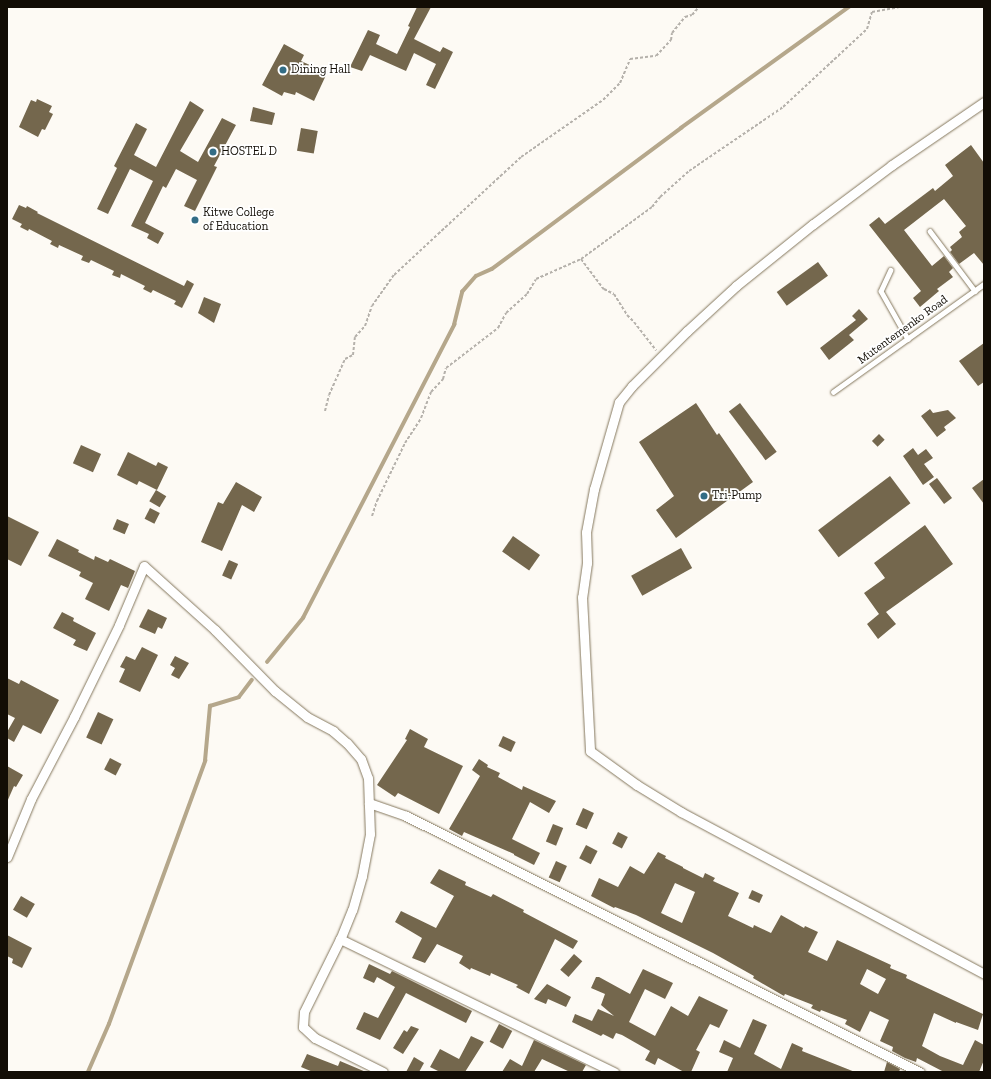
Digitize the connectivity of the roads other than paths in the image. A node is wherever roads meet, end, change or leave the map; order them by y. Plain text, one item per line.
1 (984, 102) edge
2 (930, 231) dead end
3 (891, 270) dead end
4 (984, 284) edge
5 (975, 291) junction
6 (908, 339) junction
7 (833, 392) dead end
8 (369, 803) junction
9 (7, 857) edge
10 (340, 939) junction
11 (984, 974) edge
12 (383, 1072) edge
13 (614, 1072) edge
14 (920, 1072) edge

1 - 11 street
2 - 5 lane
3 - 6 lane
4 - 5 lane, Mutentemenko Road
5 - 6 lane, Mutentemenko Road
6 - 7 lane, Mutentemenko Road
8 - 9 street
8 - 10 street
8 - 14 street
10 - 12 street
10 - 13 street

